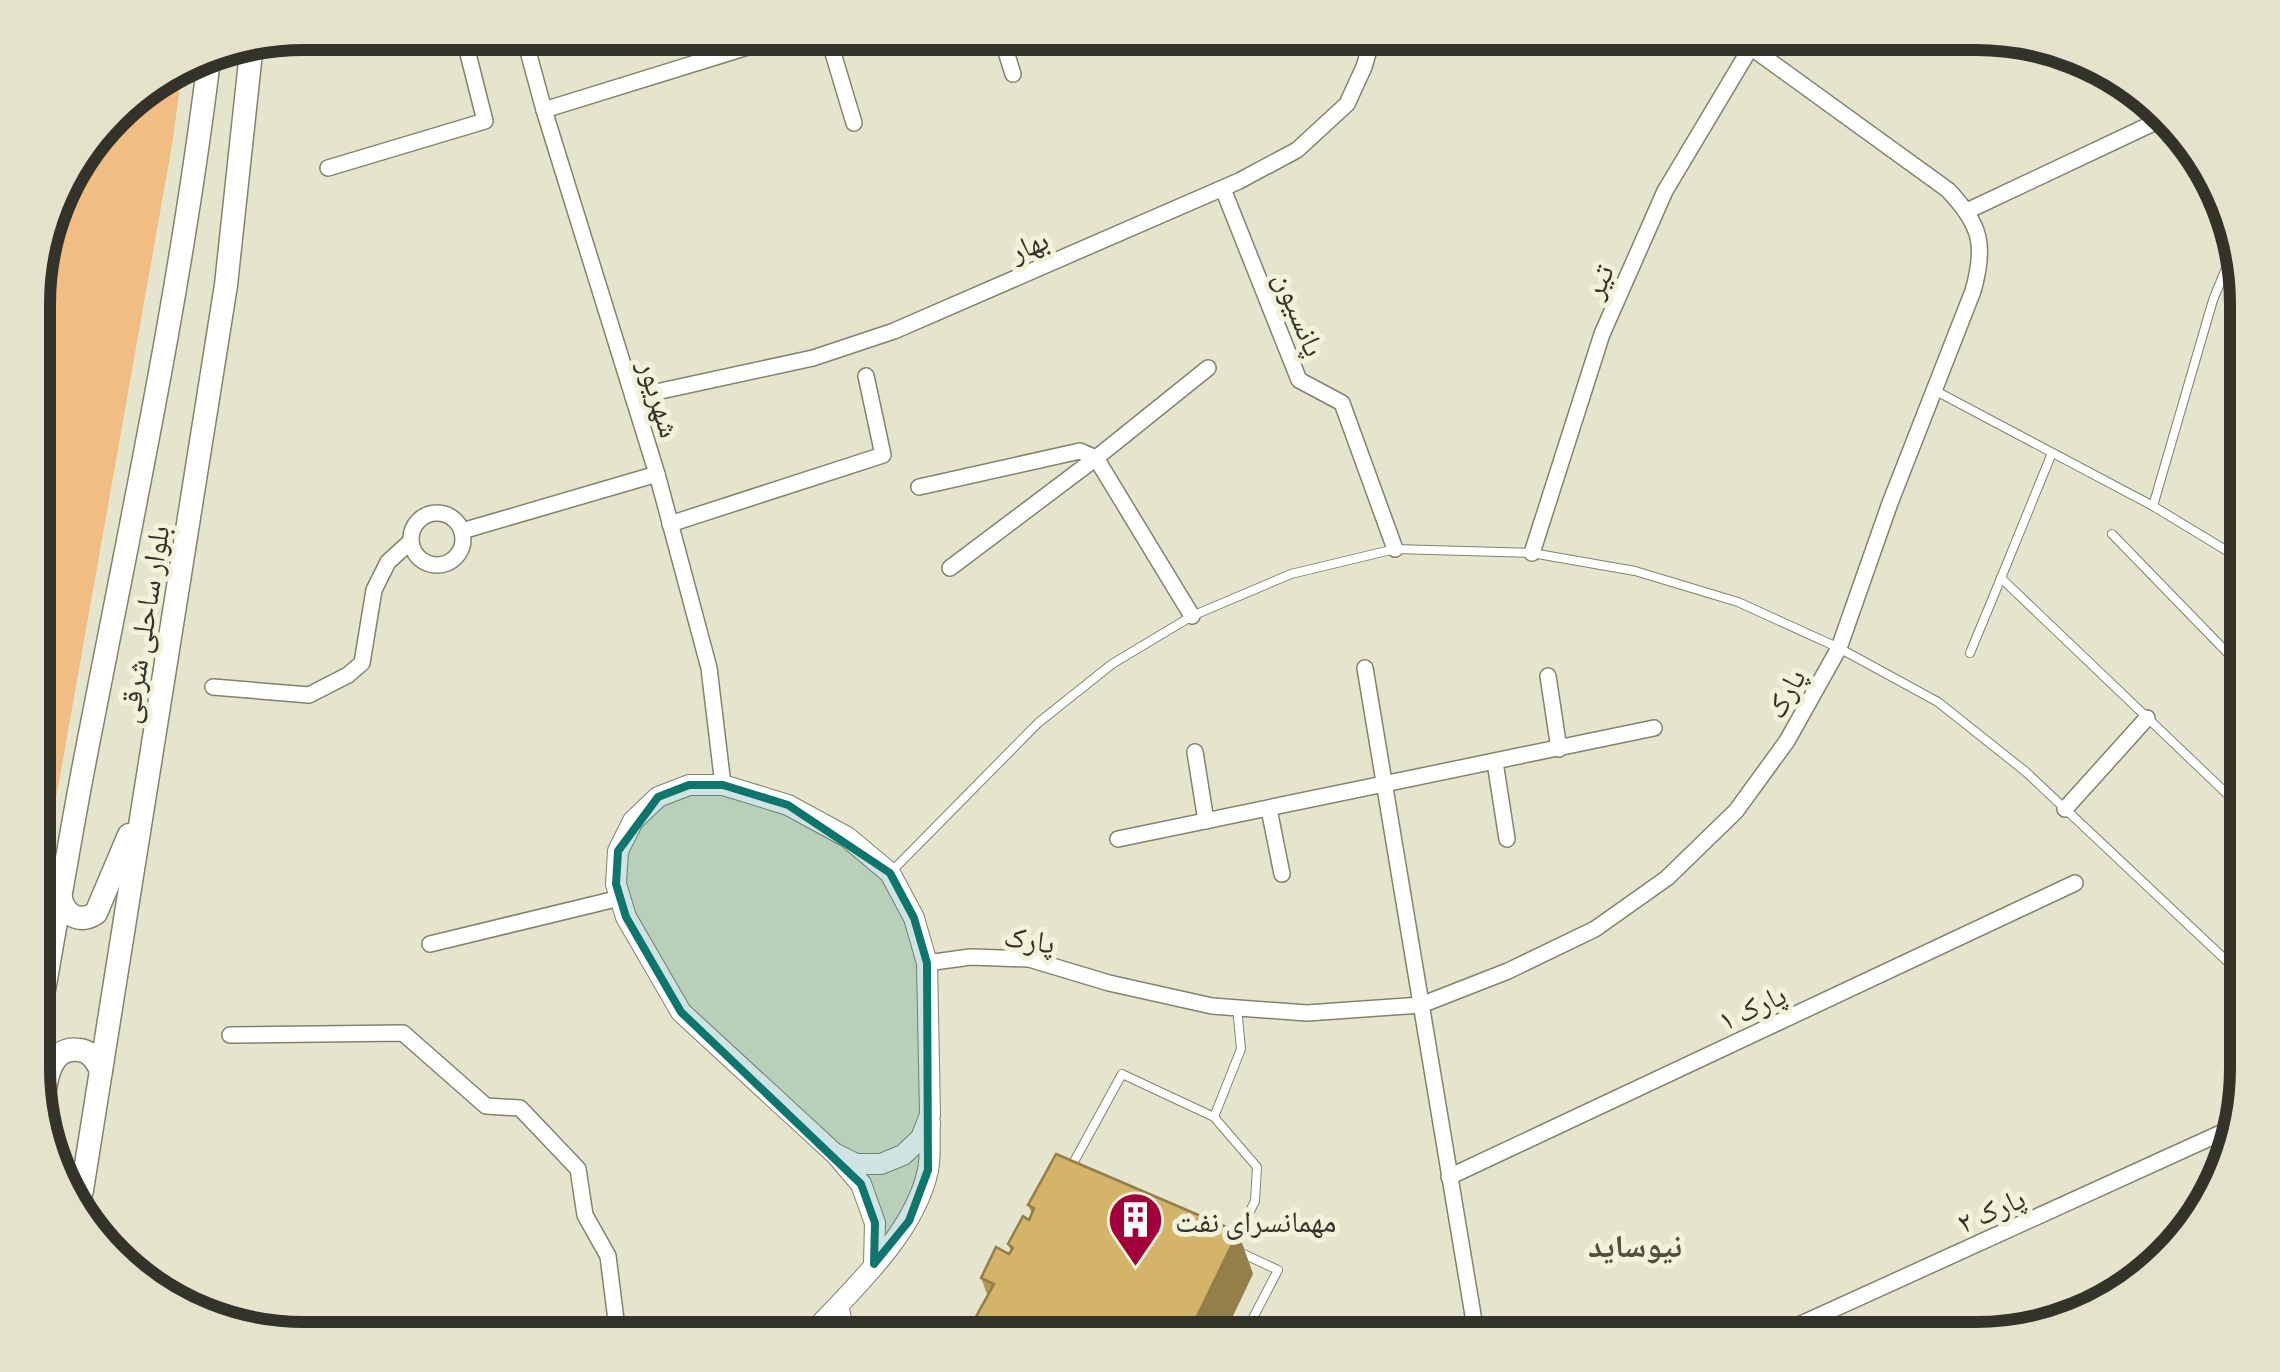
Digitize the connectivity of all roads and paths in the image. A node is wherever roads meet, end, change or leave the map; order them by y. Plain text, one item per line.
1 (1369, 50) edge
2 (1749, 50) edge
3 (1755, 50) edge
4 (467, 51) edge
5 (528, 51) edge
6 (733, 51) edge
7 (833, 51) edge
8 (1006, 51) edge
9 (251, 56) edge
10 (208, 69) edge
11 (1013, 74) dead end
12 (544, 110) junction
13 (854, 123) dead end
14 (2154, 124) edge
15 (328, 168) dead end
16 (1223, 188) junction
17 (1968, 211) junction
18 (2226, 267) edge
19 (1208, 368) dead end
20 (866, 376) dead end
21 (1934, 390) junction
22 (633, 397) junction
23 (2052, 453) junction
24 (1096, 458) junction
25 (657, 474) junction
26 (919, 487) dead end
27 (2153, 506) junction
28 (670, 524) junction
29 (462, 531) junction
30 (2112, 534) dead end
31 (410, 540) junction
32 (1394, 549) junction
33 (2229, 552) edge
34 (1532, 554) junction
35 (950, 568) dead end
36 (2001, 578) junction
37 (1192, 616) junction
38 (1839, 648) junction
39 (1970, 653) dead end
40 (2229, 656) edge
41 (1366, 668) dead end
42 (1548, 676) dead end
43 (213, 688) dead end
44 (2147, 718) junction
45 (1654, 728) dead end
46 (1559, 748) junction
47 (1195, 752) dead end
48 (1496, 762) junction
49 (723, 784) junction
50 (1384, 786) junction
51 (2229, 796) edge
52 (144, 797) junction
53 (1269, 808) junction
54 (2066, 809) junction
55 (1206, 821) junction
56 (1118, 839) dead end
57 (1507, 839) dead end
58 (890, 873) junction
59 (1282, 874) dead end
60 (2075, 883) dead end
61 (620, 898) junction
62 (61, 900) junction
63 (430, 944) dead end
64 (50, 959) edge
65 (927, 963) junction
66 (2229, 963) edge
67 (1421, 1005) junction
68 (1237, 1008) junction
69 (230, 1035) dead end
70 (50, 1064) edge
71 (101, 1071) junction
72 (930, 1115) junction
73 (1214, 1118) junction
74 (2220, 1134) edge
75 (834, 1153) junction
76 (1069, 1172) edge
77 (1450, 1178) junction
78 (82, 1191) edge
79 (874, 1264) junction
80 (842, 1300) junction
81 (1251, 1321) edge
82 (1473, 1321) edge
83 (1808, 1321) edge
84 (616, 1322) edge
85 (822, 1322) edge
86 (848, 1322) edge

1 - 16 street, بهار
2 - 34 street, تیر
3 - 17 street
4 - 15 street
5 - 12 street, شهریور
6 - 12 street
7 - 13 street
8 - 11 street
9 - 52 main road, بلوار ساحلی شرقی
10 - 62 main road, بلوار ساحلی شرقی
12 - 22 street, شهریور
14 - 17 street
16 - 22 street, بهار
16 - 32 street, پانسیون
17 - 21 street, پارک
18 - 27 lane
19 - 24 street
20 - 28 street
21 - 23 lane
21 - 38 street, پارک
22 - 25 street, شهریور
23 - 27 lane
23 - 36 lane
24 - 26 street
24 - 35 street
24 - 37 street
25 - 28 street, شهریور
25 - 29 street
27 - 33 lane
28 - 49 street, شهریور
29 - 31 street
29 - 31 street
30 - 40 lane
31 - 43 street
32 - 34 lane
32 - 37 lane
34 - 38 lane
36 - 39 lane
36 - 44 lane
37 - 58 lane
38 - 54 lane
38 - 67 street, پارک
41 - 50 street
42 - 46 street
44 - 51 lane
44 - 54 street
45 - 46 street
46 - 48 street
47 - 55 street
48 - 50 street
48 - 57 street
49 - 58 street
49 - 61 street
50 - 53 street
50 - 67 street
52 - 62 main road
52 - 71 main road, بلوار ساحلی شرقی
53 - 55 street
53 - 59 street
54 - 66 lane
55 - 56 street
58 - 65 street
60 - 77 street, پارک ۱
61 - 63 street
61 - 75 street
62 - 64 main road, بلوار ساحلی شرقی
65 - 68 street, پارک
65 - 72 street
67 - 68 street, پارک
67 - 77 street
68 - 73 lane
69 - 84 street
70 - 71 main road
71 - 78 main road, بلوار ساحلی شرقی
72 - 75 street
72 - 79 street
73 - 76 lane
73 - 81 lane
74 - 83 street, پارک ۲
75 - 79 street
77 - 82 street
79 - 80 street
80 - 85 street
80 - 86 lane

